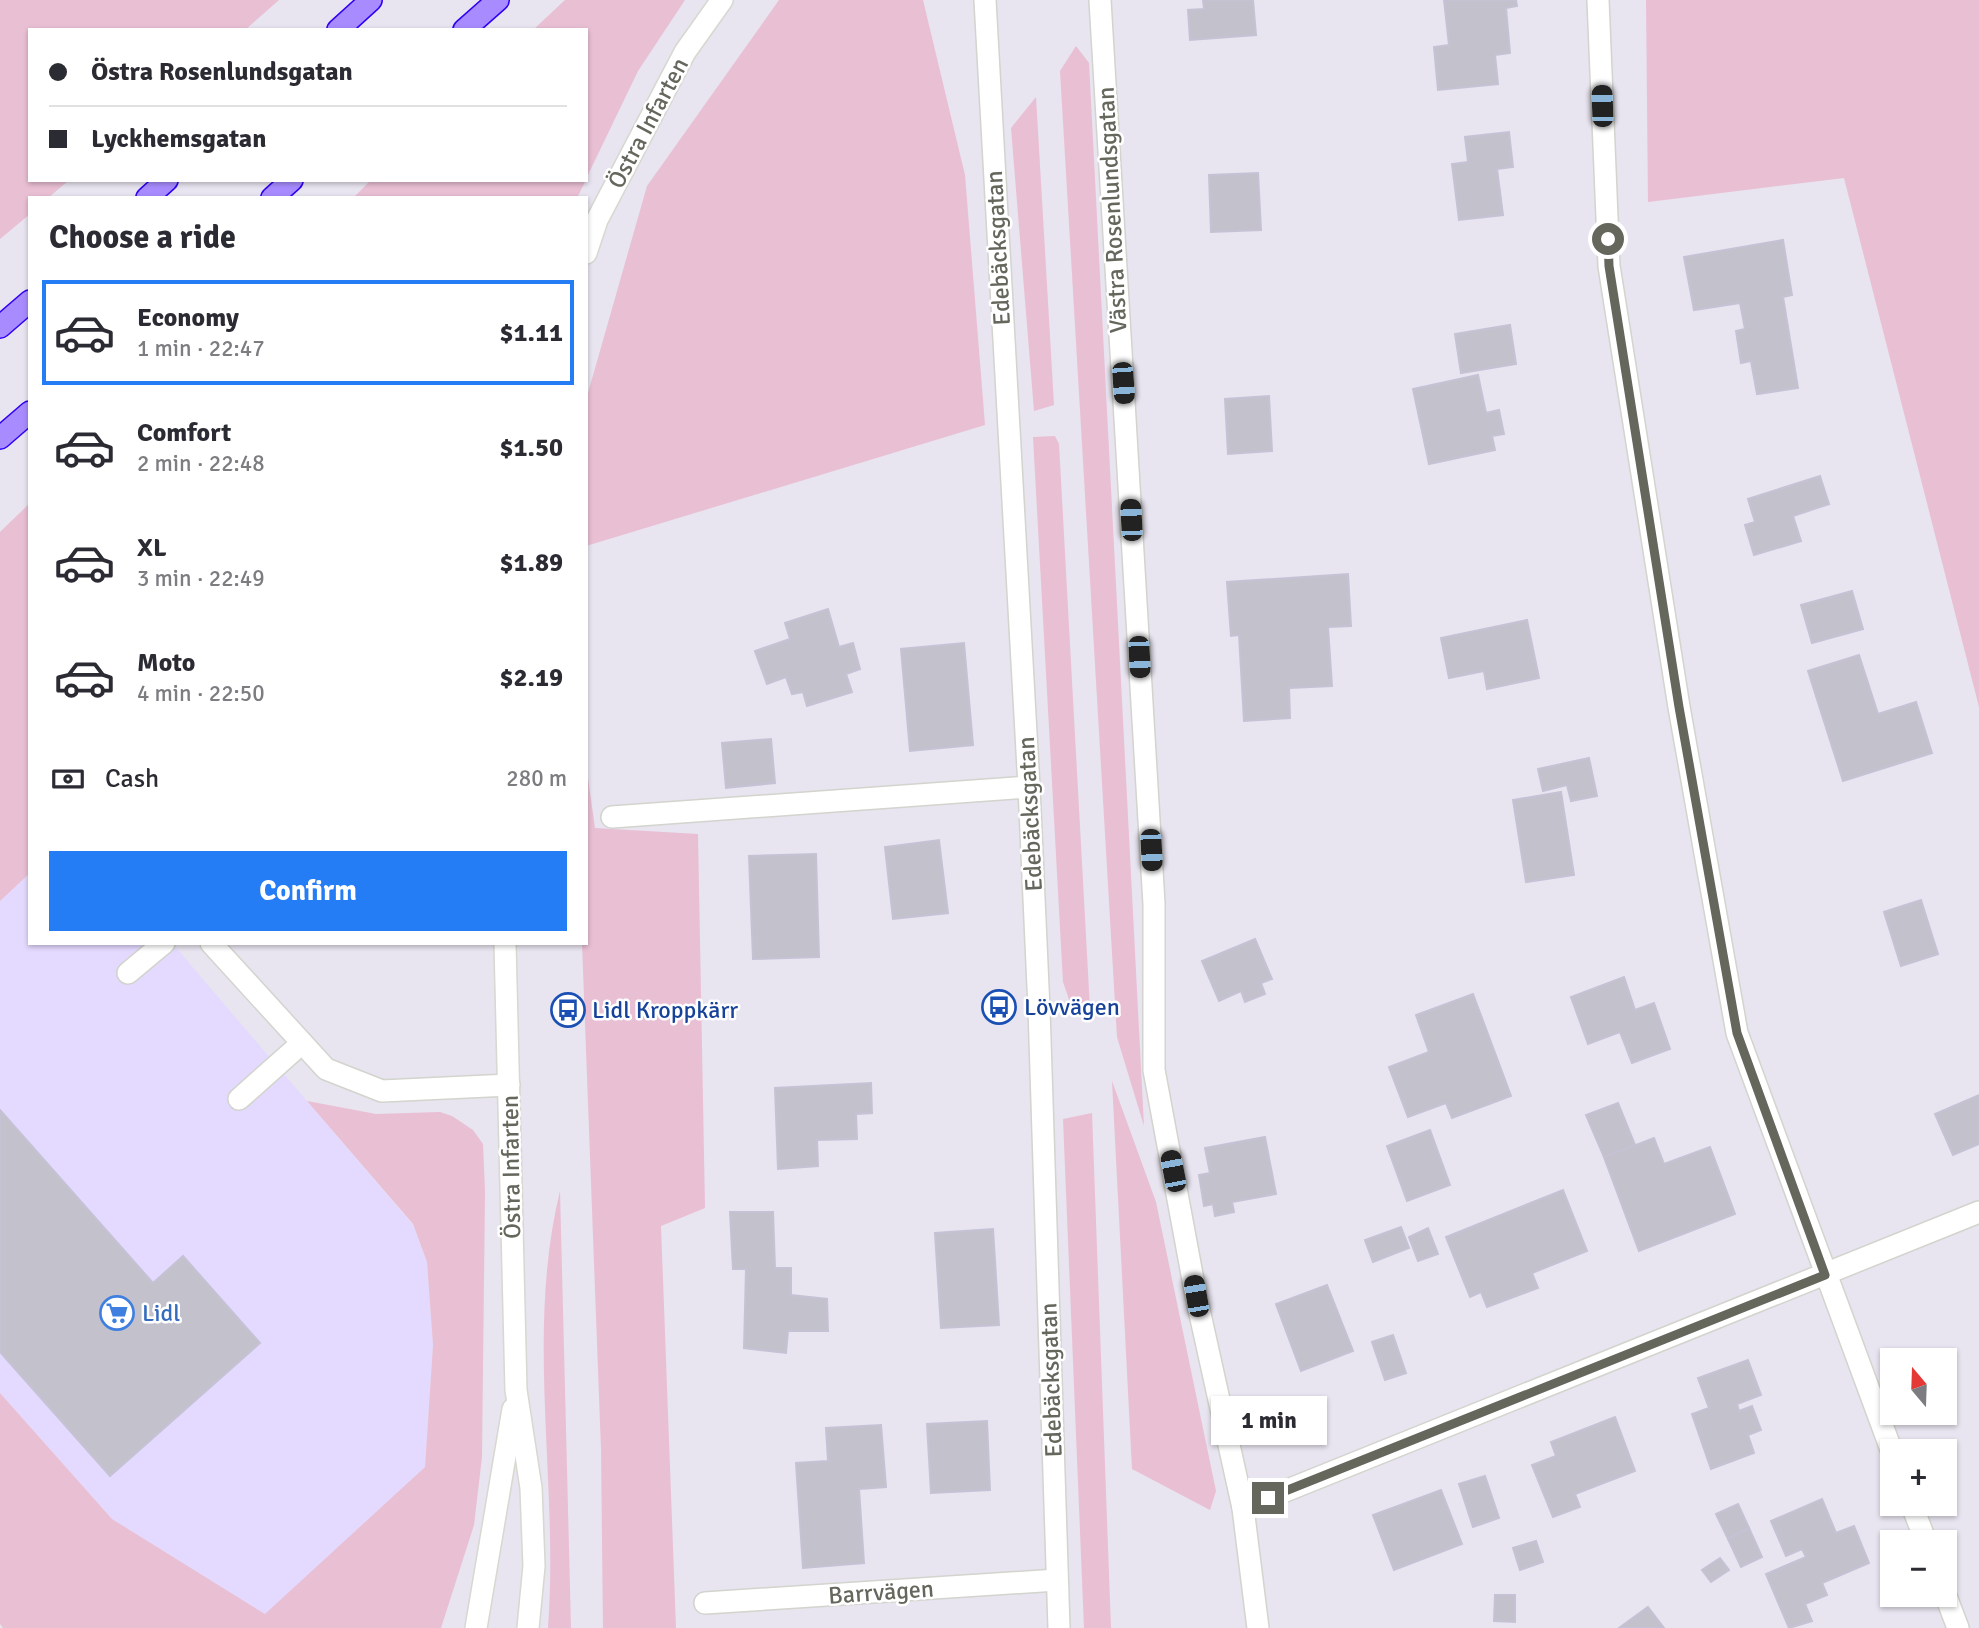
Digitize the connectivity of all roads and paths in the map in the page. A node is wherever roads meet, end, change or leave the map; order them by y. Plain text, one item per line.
1 (372, 0) edge
2 (498, 0) edge
3 (722, 0) edge
4 (985, 0) edge
5 (1100, 0) edge
6 (1598, 0) edge
7 (340, 28) edge
8 (466, 28) edge
9 (165, 182) edge
10 (290, 182) edge
11 (149, 196) edge
12 (274, 196) edge
13 (588, 247) edge
14 (28, 303) edge
15 (0, 327) edge
16 (28, 414) edge
17 (0, 438) edge
18 (1029, 787) junction
19 (612, 817) dead end
20 (162, 945) edge
21 (213, 945) edge
22 (505, 945) edge
23 (128, 974) dead end
24 (302, 1043) junction
25 (509, 1085) junction
26 (239, 1099) dead end
27 (1979, 1212) edge
28 (1825, 1275) junction
29 (516, 1390) junction
30 (1887, 1439) edge
31 (1243, 1508) junction
32 (1057, 1580) junction
33 (705, 1603) dead end
34 (1950, 1607) edge
35 (476, 1628) edge
36 (528, 1628) edge
37 (1059, 1628) edge
38 (1258, 1628) edge
39 (1958, 1628) edge

1 - 7 highway
2 - 8 highway
3 - 13 street, Östra Infarten
4 - 18 street, Edebäcksgatan
5 - 31 street, Västra Rosenlundsgatan
6 - 28 street
9 - 11 highway
10 - 12 highway
14 - 15 highway
16 - 17 highway
18 - 19 street
18 - 32 street, Edebäcksgatan
20 - 23 street
21 - 24 street
22 - 25 street, Östra Infarten
24 - 25 street
24 - 26 street
25 - 29 street, Östra Infarten
27 - 28 street
28 - 30 street
28 - 31 street
29 - 35 street, Östra Infarten
29 - 36 street, Östra Infarten
31 - 38 street, Västra Rosenlundsgatan
32 - 33 street, Barrvägen
32 - 37 street, Edebäcksgatan
34 - 39 street

